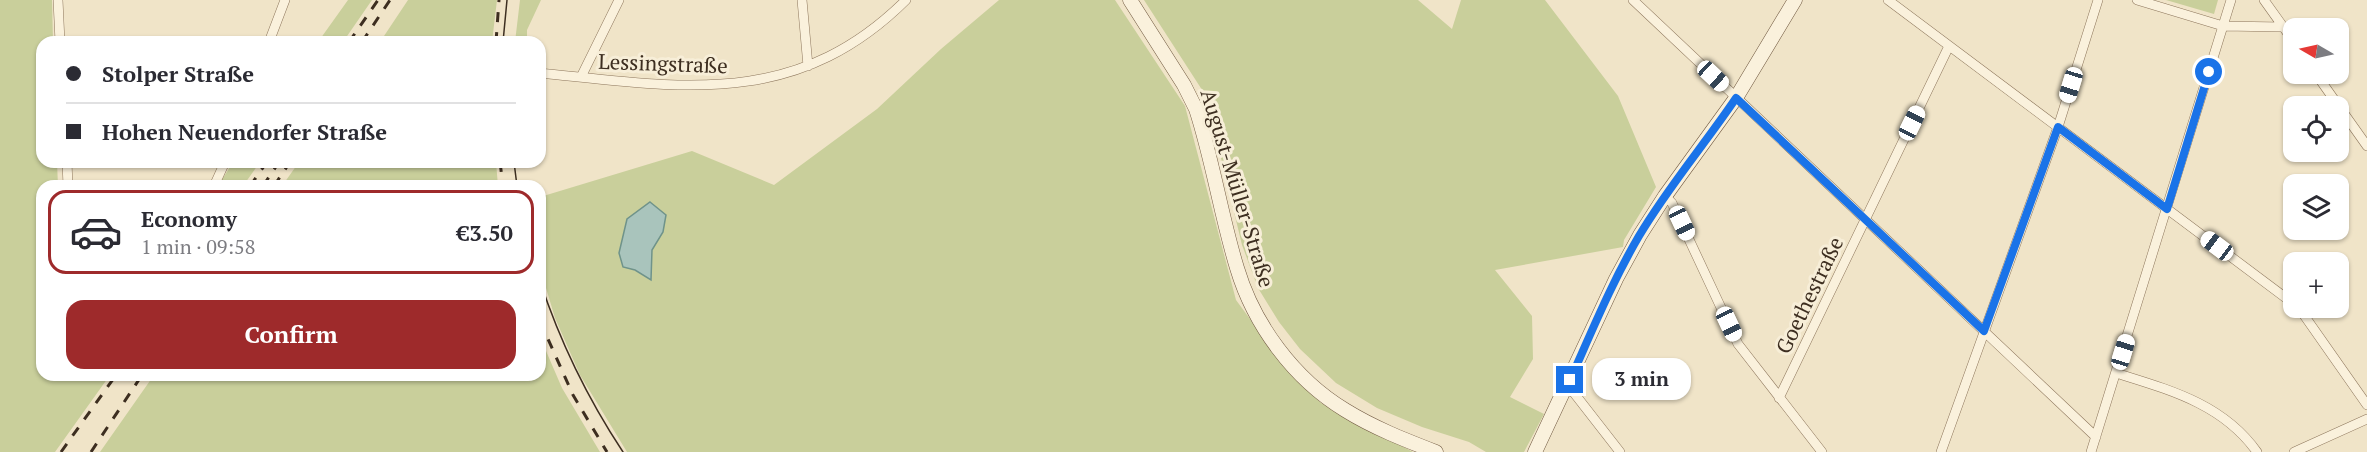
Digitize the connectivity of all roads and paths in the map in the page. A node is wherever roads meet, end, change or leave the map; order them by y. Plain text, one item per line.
1 (58, 0) edge
2 (285, 0) edge
3 (619, 0) edge
4 (802, 0) edge
5 (906, 0) edge
6 (1130, 0) edge
7 (1633, 0) edge
8 (1795, 0) edge
9 (1888, 0) edge
10 (2098, 0) edge
11 (2137, 0) edge
12 (2231, 0) edge
13 (2264, 0) edge
14 (2223, 26) junction
15 (2282, 27) joint
16 (60, 36) edge
17 (271, 36) edge
18 (1949, 46) junction
19 (808, 66) junction
20 (546, 74) edge
21 (581, 77) junction
22 (2323, 84) edge
23 (1736, 98) junction
24 (2058, 127) junction
25 (2367, 146) edge
26 (1665, 196) junction
27 (2167, 209) junction
28 (1866, 219) junction
29 (2283, 296) edge
30 (2306, 318) edge
31 (1984, 331) junction
32 (2116, 373) junction
33 (1566, 388) junction
34 (1779, 398) junction
35 (2367, 405) edge
36 (2367, 419) edge
37 (2096, 437) junction
38 (1436, 452) edge
39 (1534, 452) edge
40 (1620, 452) edge
41 (1822, 452) edge
42 (1941, 452) edge
43 (2091, 452) edge
44 (2257, 452) edge
45 (2294, 452) edge

1 - 16 street
2 - 17 street
3 - 21 street
4 - 19 street
5 - 19 street, Lessingstraße
6 - 38 main road, August-Müller-Straße
7 - 23 street
8 - 23 main road
9 - 18 street
10 - 24 street
11 - 14 street
12 - 14 street
13 - 15 street
14 - 15 street
14 - 27 street
18 - 24 street
18 - 28 street, Goethestraße
19 - 21 street, Lessingstraße
20 - 21 street, Lessingstraße
22 - 25 street
23 - 26 main road
23 - 28 street
24 - 27 street
24 - 31 street
26 - 33 main road
26 - 34 street
27 - 29 street
27 - 32 street
28 - 31 street
28 - 34 street, Goethestraße
30 - 35 street
31 - 37 street
31 - 42 street
32 - 37 street
32 - 44 street
33 - 39 main road
33 - 40 street
34 - 41 street
36 - 45 street
37 - 43 street

